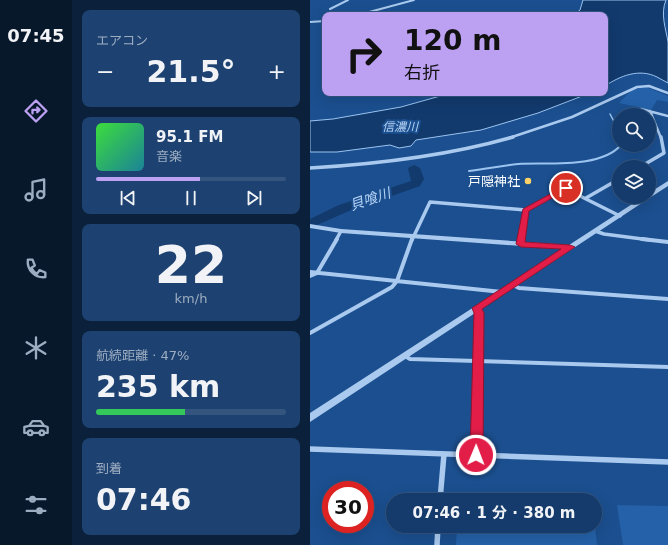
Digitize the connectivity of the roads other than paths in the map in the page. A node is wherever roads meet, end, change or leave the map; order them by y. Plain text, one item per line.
1 (348, 0) edge
2 (414, 0) edge
3 (330, 9) dead end
4 (369, 12) edge
5 (322, 21) edge
6 (310, 22) edge
7 (668, 93) edge
8 (656, 113) edge
9 (668, 116) edge
10 (656, 130) edge
11 (652, 160) edge
12 (310, 168) edge
13 (612, 183) edge
14 (668, 183) edge
15 (656, 191) edge
16 (586, 198) junction
17 (637, 204) edge
18 (526, 210) junction
19 (620, 216) junction
20 (310, 226) edge
21 (341, 231) junction
22 (595, 231) junction
23 (413, 236) junction
24 (668, 242) edge
25 (521, 244) junction
26 (570, 247) junction
27 (310, 272) edge
28 (317, 273) junction
29 (310, 276) edge
30 (397, 281) junction
31 (513, 285) junction
32 (502, 292) junction
33 (668, 299) edge
34 (477, 308) junction
35 (310, 333) edge
36 (405, 356) junction
37 (478, 361) junction
38 (668, 367) edge
39 (310, 418) edge
40 (310, 449) edge
41 (444, 454) junction
42 (476, 455) junction
43 (668, 462) edge
44 (441, 493) edge
45 (438, 533) edge
46 (437, 545) edge

1 - 3 street
2 - 4 street
5 - 6 street
7 - 12 street
8 - 9 street
10 - 11 street
13 - 16 street
14 - 15 street
16 - 18 street
16 - 19 street
17 - 19 street
18 - 23 street
18 - 25 street
19 - 22 street
20 - 21 street
21 - 23 street
21 - 28 street
22 - 24 street
22 - 26 street
23 - 25 street
23 - 30 street
25 - 26 street
26 - 31 street
27 - 28 street
28 - 29 street
28 - 30 street
30 - 32 street
30 - 35 street
31 - 32 street
31 - 33 street
32 - 34 street
34 - 36 street
34 - 37 street
36 - 37 street
36 - 39 street
37 - 38 street
37 - 42 street
40 - 41 street
41 - 42 street
41 - 44 street
42 - 43 street
45 - 46 street

